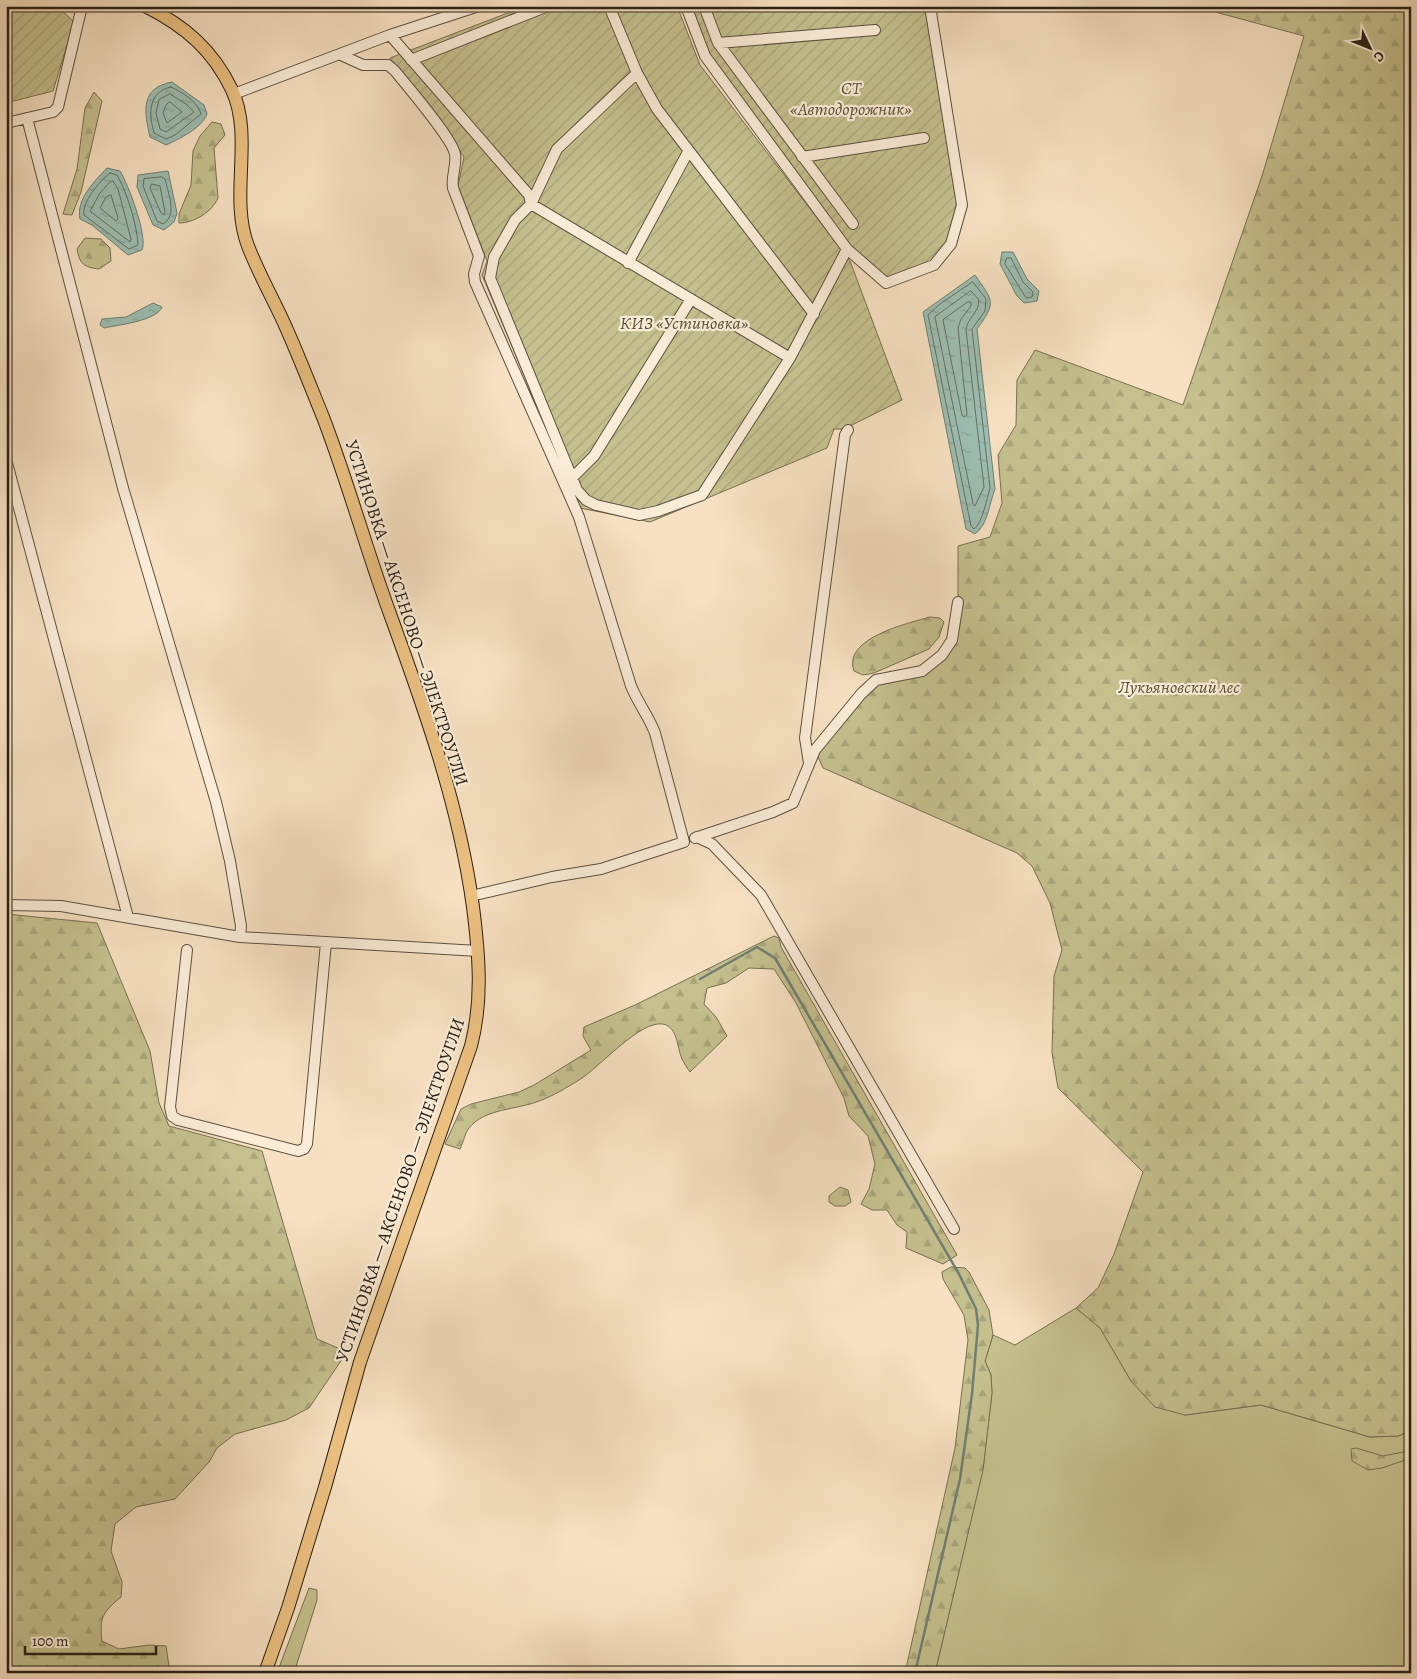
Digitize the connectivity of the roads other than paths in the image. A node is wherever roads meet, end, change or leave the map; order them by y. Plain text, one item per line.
1 (82, 6) edge
2 (145, 6) edge
3 (478, 6) edge
4 (548, 6) edge
5 (609, 6) edge
6 (686, 6) edge
7 (704, 6) edge
8 (930, 6) edge
9 (875, 30) dead end
10 (390, 36) junction
11 (718, 43) junction
12 (342, 55) junction
13 (411, 60) junction
14 (637, 73) junction
15 (234, 94) junction
16 (27, 118) junction
17 (6, 123) edge
18 (924, 138) dead end
19 (688, 152) junction
20 (802, 157) junction
21 (531, 204) junction
22 (853, 224) dead end
23 (847, 249) junction
24 (628, 263) junction
25 (691, 299) junction
26 (814, 314) junction
27 (790, 358) junction
28 (848, 430) dead end
29 (6, 459) edge
30 (572, 478) junction
31 (958, 602) dead end
32 (809, 764) junction
33 (697, 838) junction
34 (684, 842) junction
35 (471, 896) junction
36 (6, 905) edge
37 (128, 917) junction
38 (240, 936) junction
39 (326, 943) junction
40 (187, 950) dead end
41 (478, 951) junction
42 (954, 1229) dead end
43 (265, 1673) edge

1 - 16 street
2 - 15 main road, УСТИНОВКА — АКСЕНОВО — ЭЛЕКТРОУГЛИ
3 - 10 street
4 - 13 street
5 - 14 street
6 - 23 street
7 - 11 street
8 - 23 street
9 - 11 street
10 - 12 street
10 - 13 street
11 - 20 street
12 - 15 street
12 - 34 street
13 - 21 street
14 - 19 street
14 - 21 street
15 - 35 main road, УСТИНОВКА — АКСЕНОВО — ЭЛЕКТРОУГЛИ
16 - 17 street
16 - 38 street
18 - 20 street
19 - 24 street
19 - 26 street
20 - 22 street
21 - 24 street
21 - 30 street
23 - 26 street
24 - 25 street
25 - 27 street
25 - 30 street
26 - 27 street
27 - 30 street
28 - 32 street
29 - 37 street
31 - 32 street
32 - 33 street
33 - 34 street
33 - 42 street
34 - 35 street
35 - 41 main road, УСТИНОВКА — АКСЕНОВО — ЭЛЕКТРОУГЛИ
36 - 37 street
37 - 38 street
38 - 39 street
39 - 40 street
39 - 41 street
41 - 43 main road, УСТИНОВКА — АКСЕНОВО — ЭЛЕКТРОУГЛИ

